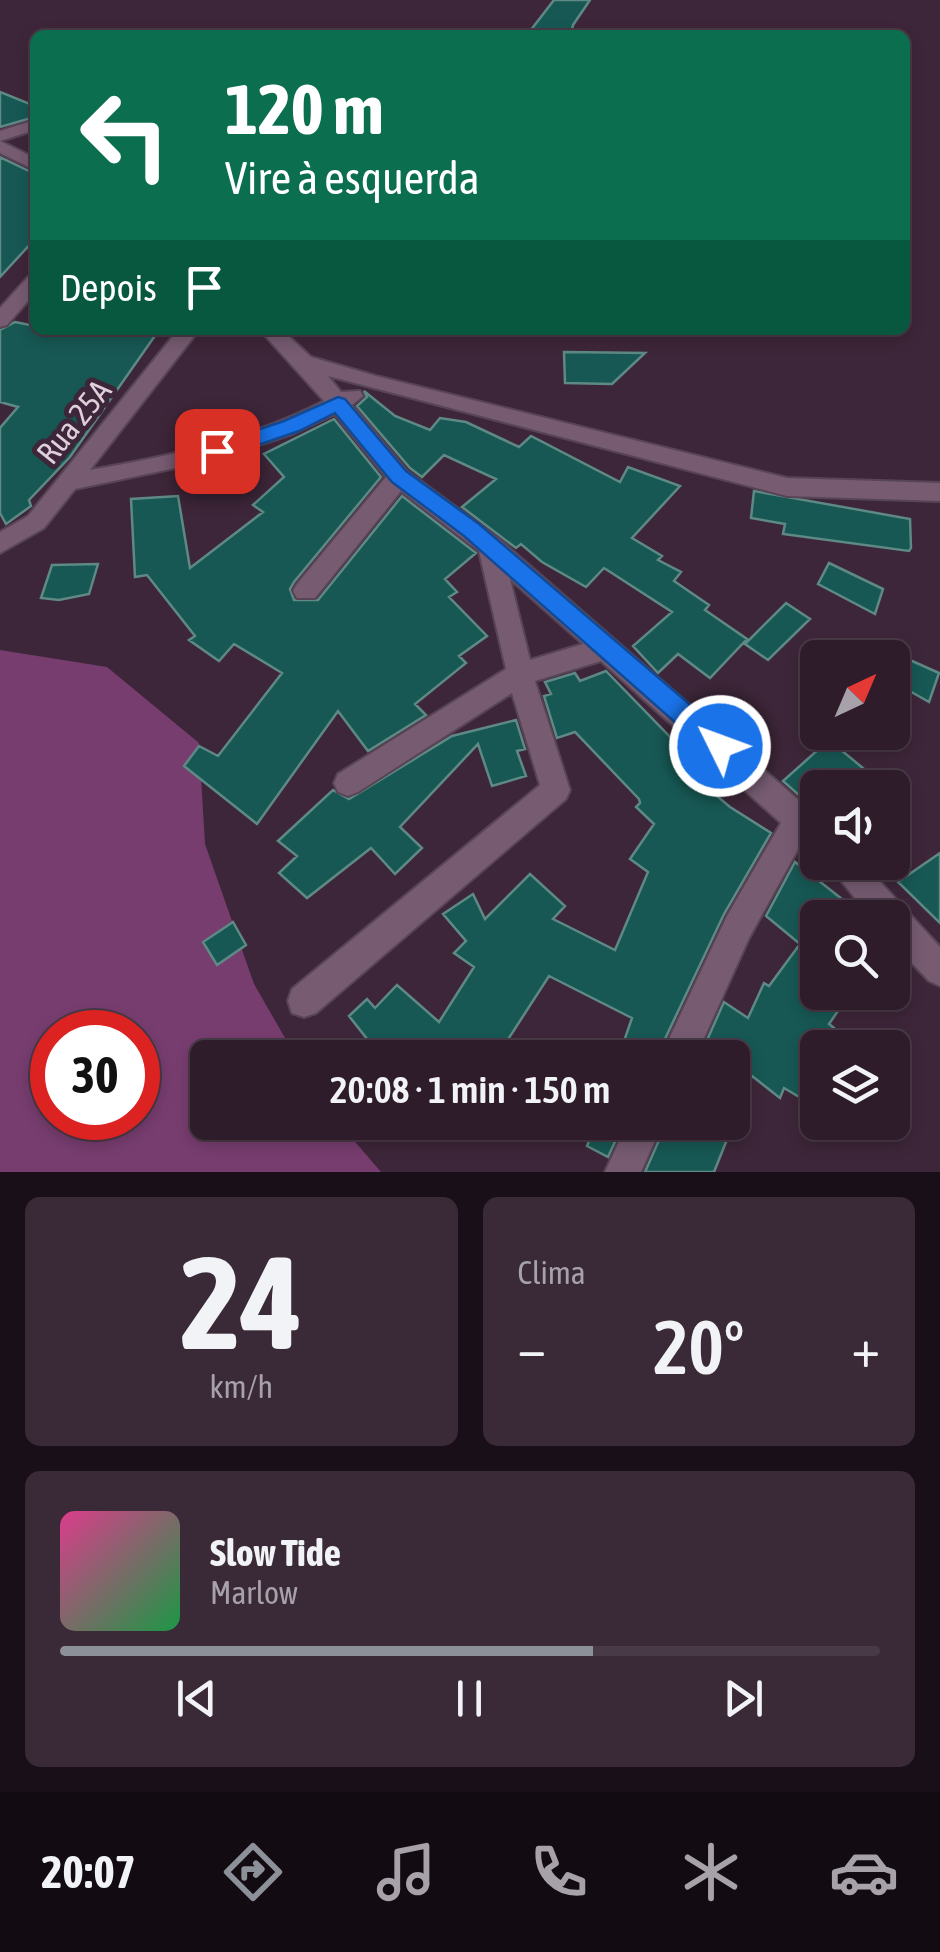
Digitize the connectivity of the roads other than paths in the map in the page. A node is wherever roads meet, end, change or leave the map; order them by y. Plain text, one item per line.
1 (30, 129) edge
2 (1, 145) edge
3 (30, 162) edge
4 (30, 287) edge
5 (0, 320) edge
6 (185, 335) edge
7 (275, 335) edge
8 (304, 362) junction
9 (374, 384) junction
10 (338, 404) junction
11 (399, 477) junction
12 (68, 482) junction
13 (940, 492) edge
14 (0, 544) edge
15 (490, 546) junction
16 (306, 591) dead end
17 (607, 648) junction
18 (520, 674) junction
19 (348, 784) dead end
20 (800, 819) edge
21 (800, 840) edge
22 (857, 880) edge
23 (876, 900) edge
24 (910, 938) edge
25 (940, 970) edge
26 (304, 1000) dead end
27 (685, 1040) edge
28 (638, 1140) edge
29 (623, 1172) edge

1 - 2 street
2 - 3 street
4 - 5 street
6 - 12 street, Rua 25A
7 - 8 street
8 - 9 street
8 - 10 street
9 - 10 street
9 - 13 street
10 - 11 street
10 - 12 street
11 - 15 street
11 - 16 street
12 - 14 street, Rua 25A
15 - 17 street
15 - 18 street
17 - 18 street
17 - 20 street
18 - 19 street
18 - 26 street
21 - 27 street
22 - 23 street
24 - 25 street
28 - 29 street

